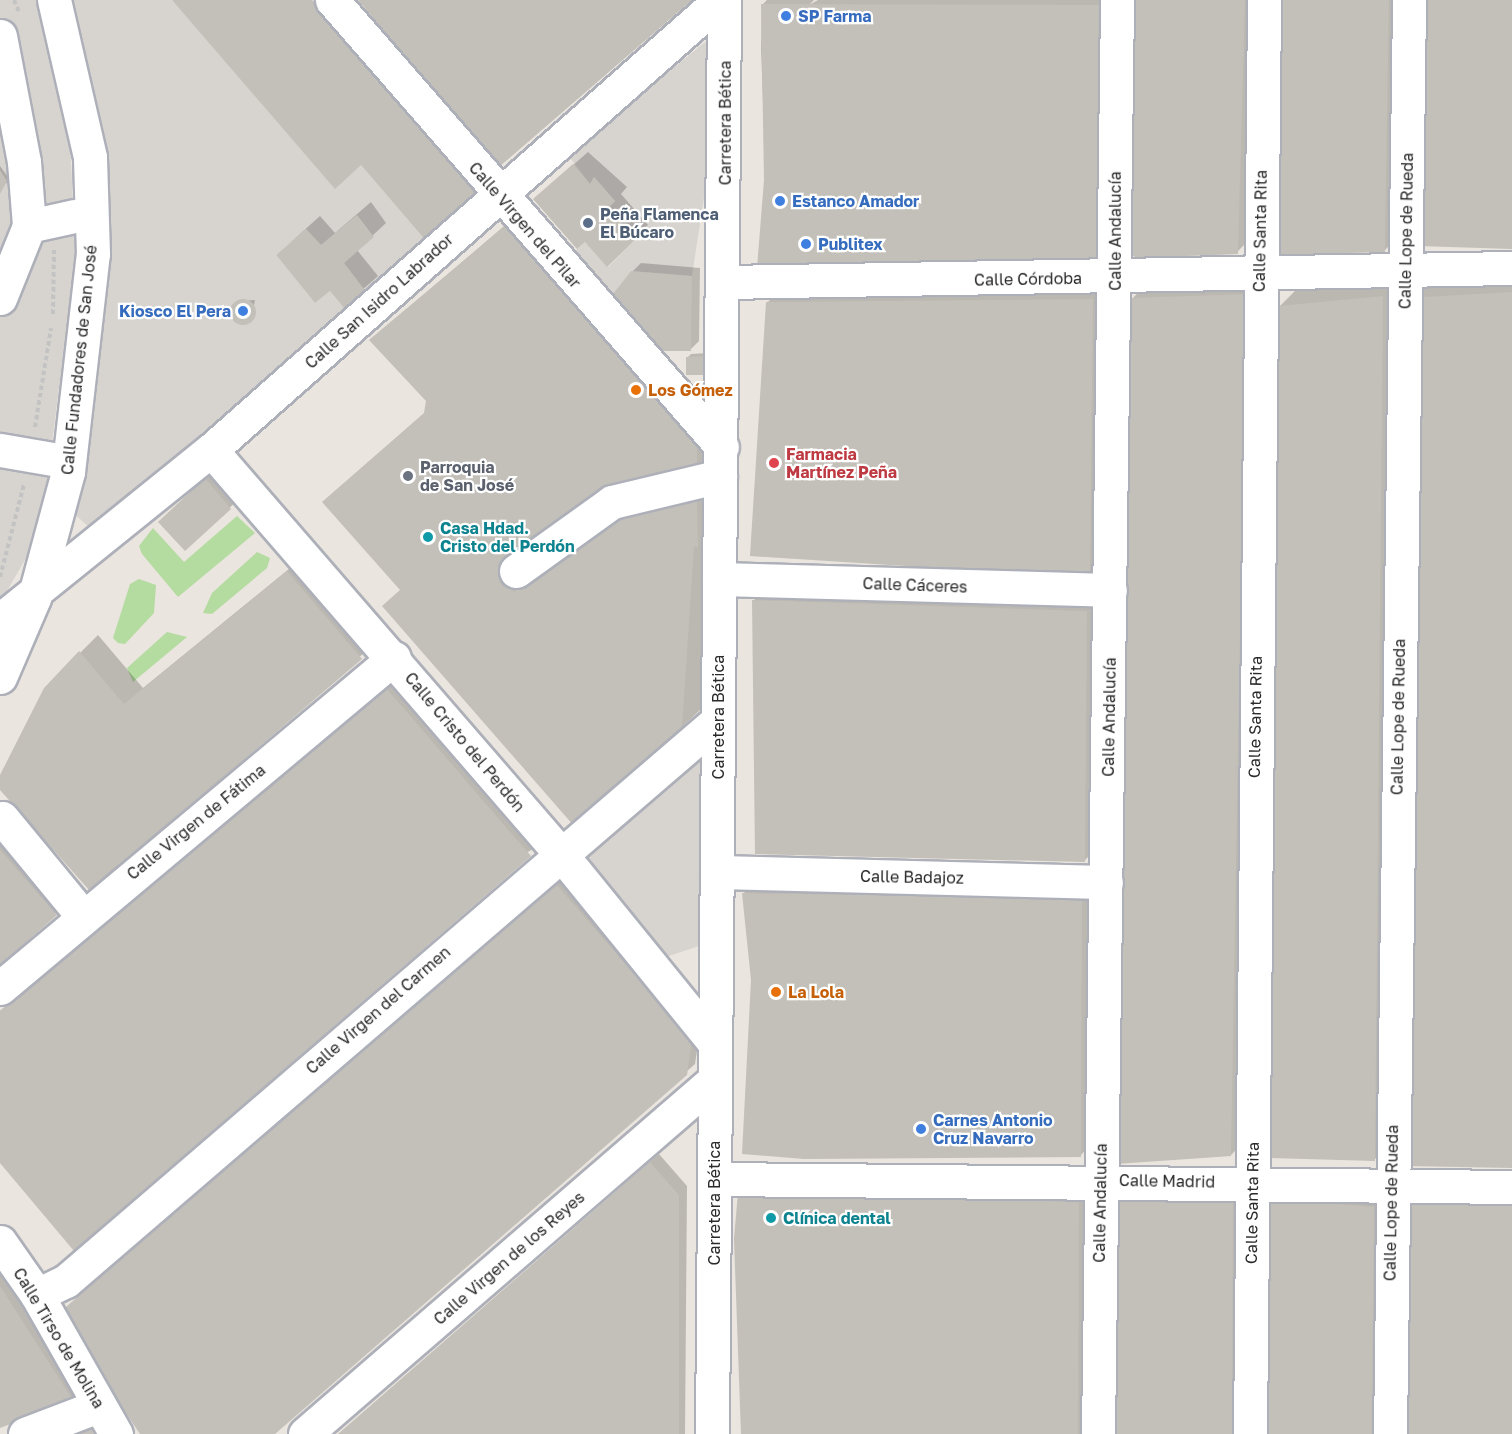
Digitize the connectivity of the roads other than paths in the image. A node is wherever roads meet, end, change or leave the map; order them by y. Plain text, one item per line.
1 (54, 0) edge
2 (332, 0) edge
3 (722, 0) edge
4 (1117, 0) edge
5 (1263, 0) edge
6 (1409, 0) edge
7 (0, 36) edge
8 (498, 196) junction
9 (75, 216) dead end
10 (29, 226) junction
11 (1512, 268) edge
12 (1405, 270) junction
13 (1259, 272) junction
14 (1115, 279) junction
15 (725, 282) junction
16 (0, 298) edge
17 (0, 450) edge
18 (211, 450) junction
19 (52, 459) dead end
20 (721, 461) junction
21 (59, 506) junction
22 (110, 535) junction
23 (516, 571) dead end
24 (719, 579) junction
25 (1110, 590) junction
26 (34, 598) junction
27 (0, 620) edge
28 (394, 658) junction
29 (2, 665) edge
30 (717, 720) junction
31 (2, 818) dead end
32 (560, 853) junction
33 (717, 872) junction
34 (1106, 882) junction
35 (82, 915) junction
36 (714, 962) junction
37 (662, 977) junction
38 (0, 988) edge
39 (712, 1040) junction
40 (713, 1081) junction
41 (714, 1179) junction
42 (1100, 1179) junction
43 (1253, 1182) junction
44 (1391, 1185) junction
45 (1512, 1187) edge
46 (0, 1242) edge
47 (37, 1295) junction
48 (98, 1406) junction
49 (25, 1434) edge
50 (116, 1434) edge
51 (305, 1434) edge
52 (712, 1434) edge
53 (1098, 1434) edge
54 (1250, 1434) edge
55 (1390, 1434) edge

1 - 21 street, Calle Fundadores de San José
2 - 8 street, Calle Virgen del Pilar
3 - 8 street, Calle San Isidro Labrador
3 - 15 street, Carretera Bética
4 - 14 street, Calle Andalucía
5 - 13 street, Calle Santa Rita
6 - 12 street, Calle Lope de Rueda
7 - 10 street
8 - 18 street, Calle San Isidro Labrador
8 - 20 street, Calle Virgen del Pilar
9 - 10 street
10 - 16 street
11 - 12 street, Calle Córdoba
12 - 13 street, Calle Córdoba
12 - 44 street, Calle Lope de Rueda
13 - 14 street, Calle Córdoba
13 - 43 street, Calle Santa Rita
14 - 15 street, Calle Córdoba
14 - 25 street, Calle Andalucía
15 - 20 street, Carretera Bética
17 - 19 street
18 - 22 street, Calle San Isidro Labrador
18 - 28 street, Calle Cristo del Perdón
20 - 23 street
20 - 24 street, Carretera Bética
21 - 22 street
21 - 26 street, Calle Fundadores de San José
22 - 26 street, Calle San Isidro Labrador
24 - 25 street, Calle Cáceres
24 - 30 street, Carretera Bética
25 - 34 street, Calle Andalucía
26 - 27 street, Calle San Isidro Labrador
26 - 29 street, Calle Fundadores de San José
28 - 32 street, Calle Cristo del Perdón
28 - 35 street, Calle Virgen de Fátima
30 - 32 street, Calle Virgen del Carmen
30 - 33 street, Carretera Bética
31 - 35 street
32 - 37 street, Calle Cristo del Perdón
32 - 47 street, Calle Virgen del Carmen
33 - 34 street, Calle Badajoz
33 - 36 street, Carretera Bética
34 - 42 street, Calle Andalucía
35 - 38 street, Calle Virgen de Fátima
36 - 37 street
36 - 39 street, Carretera Bética
37 - 39 street, Calle Cristo del Perdón
39 - 40 street, Carretera Bética
40 - 41 street, Carretera Bética
40 - 51 street, Calle Virgen de los Reyes
41 - 42 street, Calle Madrid
41 - 52 street, Carretera Bética
42 - 43 street, Calle Madrid
42 - 53 street, Calle Andalucía
43 - 44 street, Calle Madrid
43 - 54 street, Calle Santa Rita
44 - 45 street, Calle Madrid
44 - 55 street, Calle Lope de Rueda
46 - 47 street, Calle Tirso de Molina
47 - 48 street, Calle Tirso de Molina
48 - 49 street
48 - 50 street, Calle Tirso de Molina

